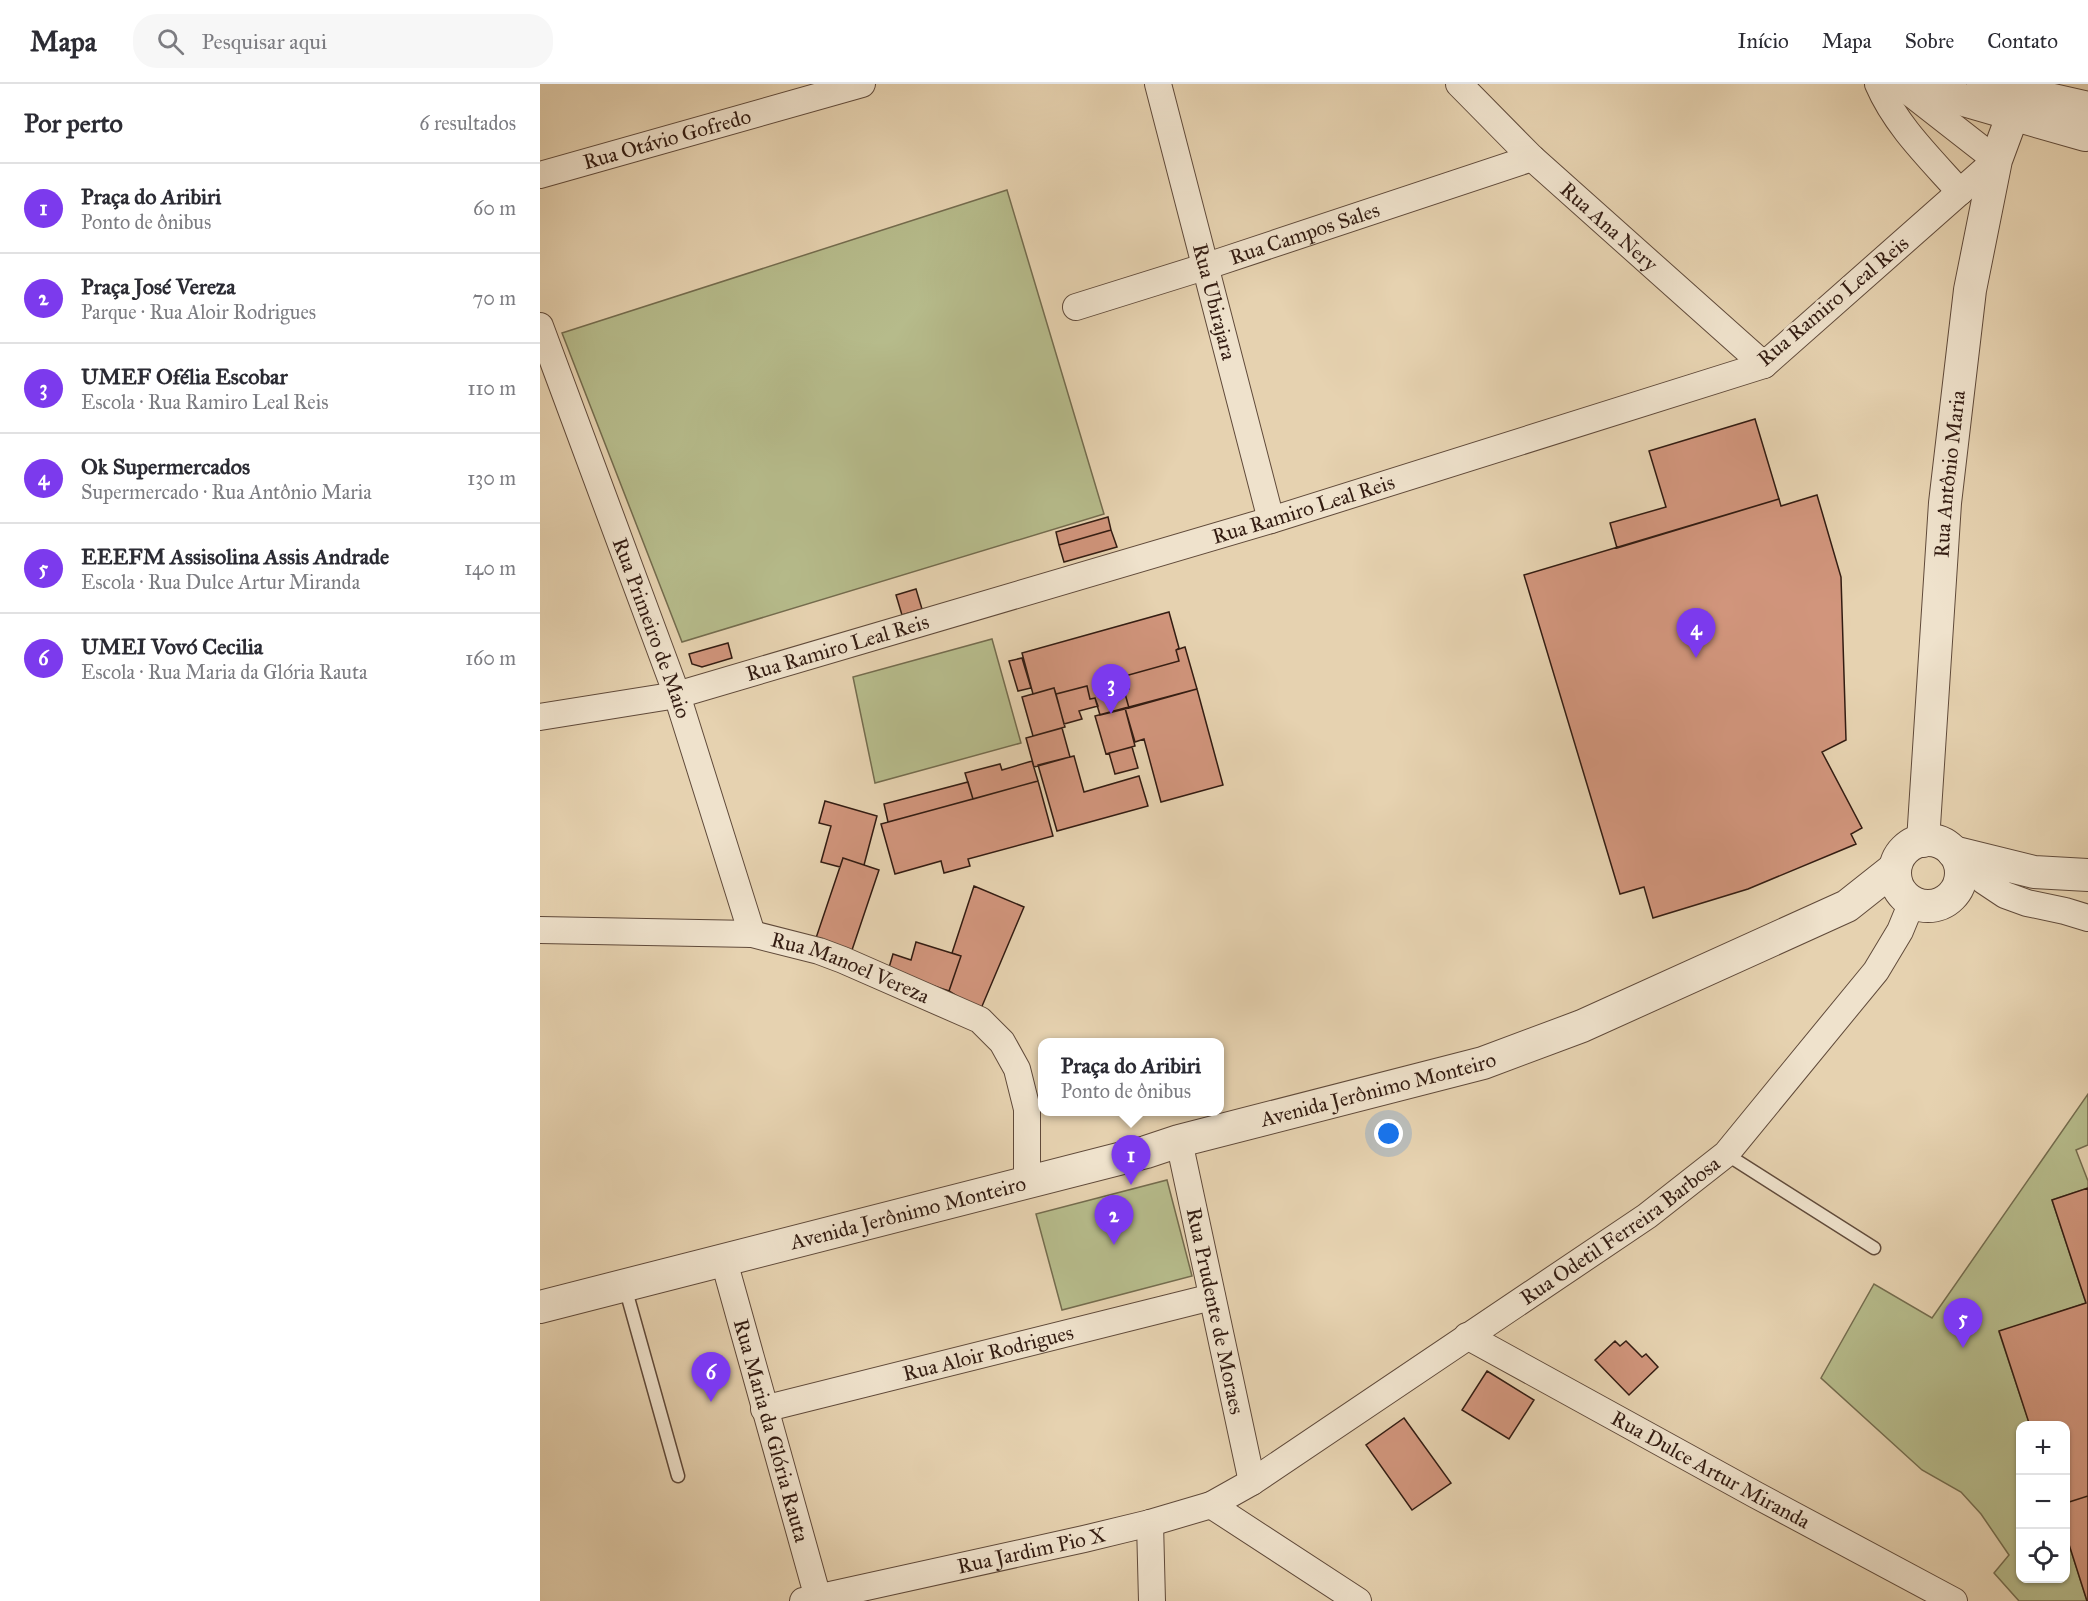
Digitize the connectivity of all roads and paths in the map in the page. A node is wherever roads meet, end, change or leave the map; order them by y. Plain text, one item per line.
1 (862, 84) edge
2 (1158, 84) edge
3 (1459, 84) edge
4 (1878, 84) edge
5 (1900, 84) edge
6 (1908, 84) edge
7 (1983, 84) edge
8 (2013, 114) junction
9 (2087, 124) edge
10 (1532, 158) junction
11 (1996, 160) junction
12 (540, 175) edge
13 (1960, 192) junction
14 (1204, 267) junction
15 (1076, 307) dead end
16 (540, 326) edge
17 (1764, 365) junction
18 (1271, 520) junction
19 (677, 695) junction
20 (540, 717) edge
21 (1923, 841) junction
22 (1953, 852) junction
23 (2034, 872) junction
24 (2088, 875) edge
25 (1971, 882) junction
26 (1904, 889) junction
27 (2076, 914) edge
28 (540, 930) edge
29 (752, 934) junction
30 (1179, 1141) junction
31 (1726, 1154) junction
32 (1027, 1182) junction
33 (1874, 1248) dead end
34 (724, 1261) junction
35 (625, 1286) junction
36 (1212, 1298) junction
37 (540, 1307) edge
38 (1467, 1336) junction
39 (764, 1409) junction
40 (678, 1476) dead end
41 (1252, 1482) junction
42 (1211, 1505) junction
43 (1150, 1523) junction
44 (810, 1600) edge
45 (1152, 1601) edge
46 (1357, 1601) edge
47 (1954, 1601) edge

1 - 12 street, Rua Otávio Gofredo
2 - 14 street, Rua Ubirajara
3 - 10 street, Rua Ana Nery
4 - 13 street
5 - 11 street
6 - 8 street
7 - 9 street
8 - 9 street
8 - 11 street, Rua Antônio Maria
10 - 14 street, Rua Campos Sales
10 - 17 street, Rua Ana Nery
11 - 13 street, Rua Ramiro Leal Reis
11 - 21 street, Rua Antônio Maria
13 - 17 street, Rua Ramiro Leal Reis
14 - 15 street, Rua Campos Sales
14 - 18 street, Rua Ubirajara
16 - 19 street, Rua Primeiro de Maio
17 - 18 street, Rua Ramiro Leal Reis
18 - 19 street, Rua Ramiro Leal Reis
19 - 20 street, Rua Ramiro Leal Reis
19 - 29 street, Rua Primeiro de Maio
21 - 22 street
21 - 26 street
22 - 23 street
22 - 25 street
23 - 24 street
23 - 25 street
23 - 27 street
25 - 26 street
25 - 27 street
26 - 30 street, Avenida Jerônimo Monteiro
26 - 31 street, Rua Odetil Ferreira Barbosa
28 - 29 street, Rua Manoel Vereza
29 - 32 street, Rua Manoel Vereza
30 - 32 street, Avenida Jerônimo Monteiro
30 - 36 street, Rua Prudente de Moraes
31 - 33 lane
31 - 38 street, Rua Odetil Ferreira Barbosa
32 - 34 street, Avenida Jerônimo Monteiro
34 - 35 street, Avenida Jerônimo Monteiro
34 - 39 street, Rua Maria da Glória Rauta
35 - 37 street, Avenida Jerônimo Monteiro
35 - 40 lane
36 - 39 street, Rua Aloir Rodrigues
36 - 41 street, Rua Prudente de Moraes
38 - 41 street, Rua Odetil Ferreira Barbosa
38 - 47 street, Rua Dulce Artur Miranda
39 - 44 street, Rua Maria da Glória Rauta
41 - 42 street, Rua Jardim Pio X
42 - 43 street, Rua Jardim Pio X
42 - 46 street
43 - 44 street, Rua Jardim Pio X
43 - 45 street

